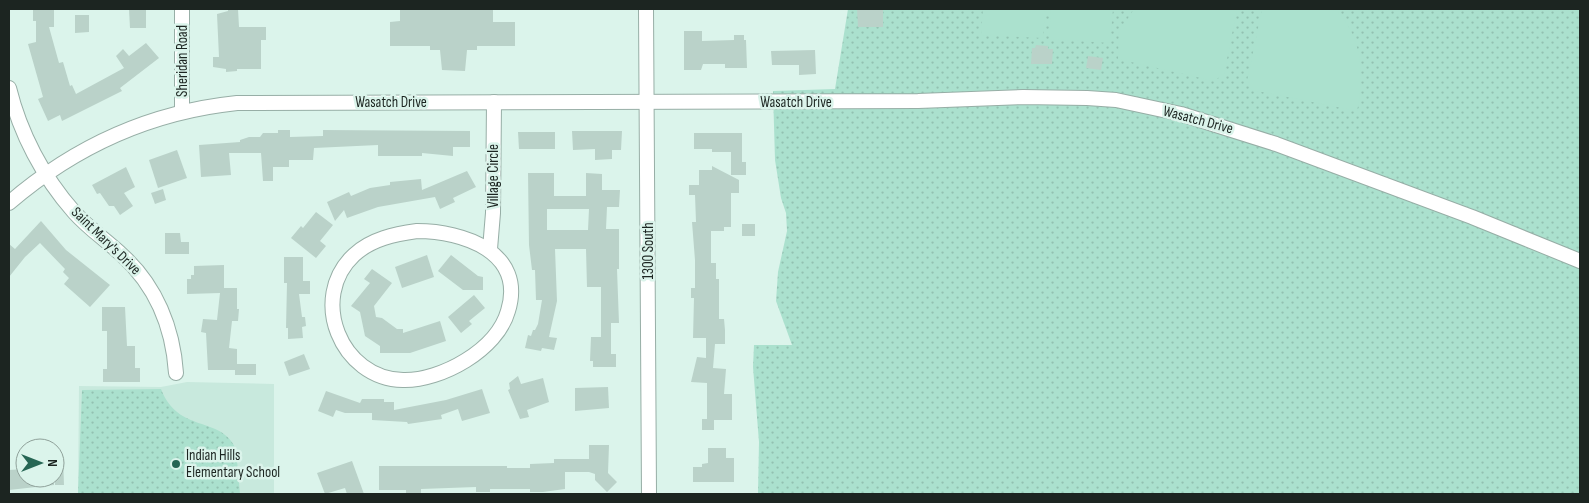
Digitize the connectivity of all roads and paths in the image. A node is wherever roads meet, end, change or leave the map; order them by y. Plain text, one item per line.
1 (182, 9) edge
2 (646, 9) edge
3 (9, 88) edge
4 (494, 102) junction
5 (647, 102) junction
6 (182, 112) junction
7 (46, 174) junction
8 (9, 203) edge
9 (490, 250) junction
10 (1580, 261) edge
11 (176, 373) dead end
12 (649, 494) edge

1 - 6 street, Sheridan Road
2 - 5 street, 1300 South
3 - 7 street, Saint Mary's Drive
4 - 5 street, Wasatch Drive
4 - 6 street, Wasatch Drive
4 - 9 street, Village Circle
5 - 10 street, Wasatch Drive
5 - 12 street, 1300 South
6 - 7 street, Wasatch Drive
7 - 8 street, Wasatch Drive
7 - 11 street, Saint Mary's Drive
9 - 9 street

